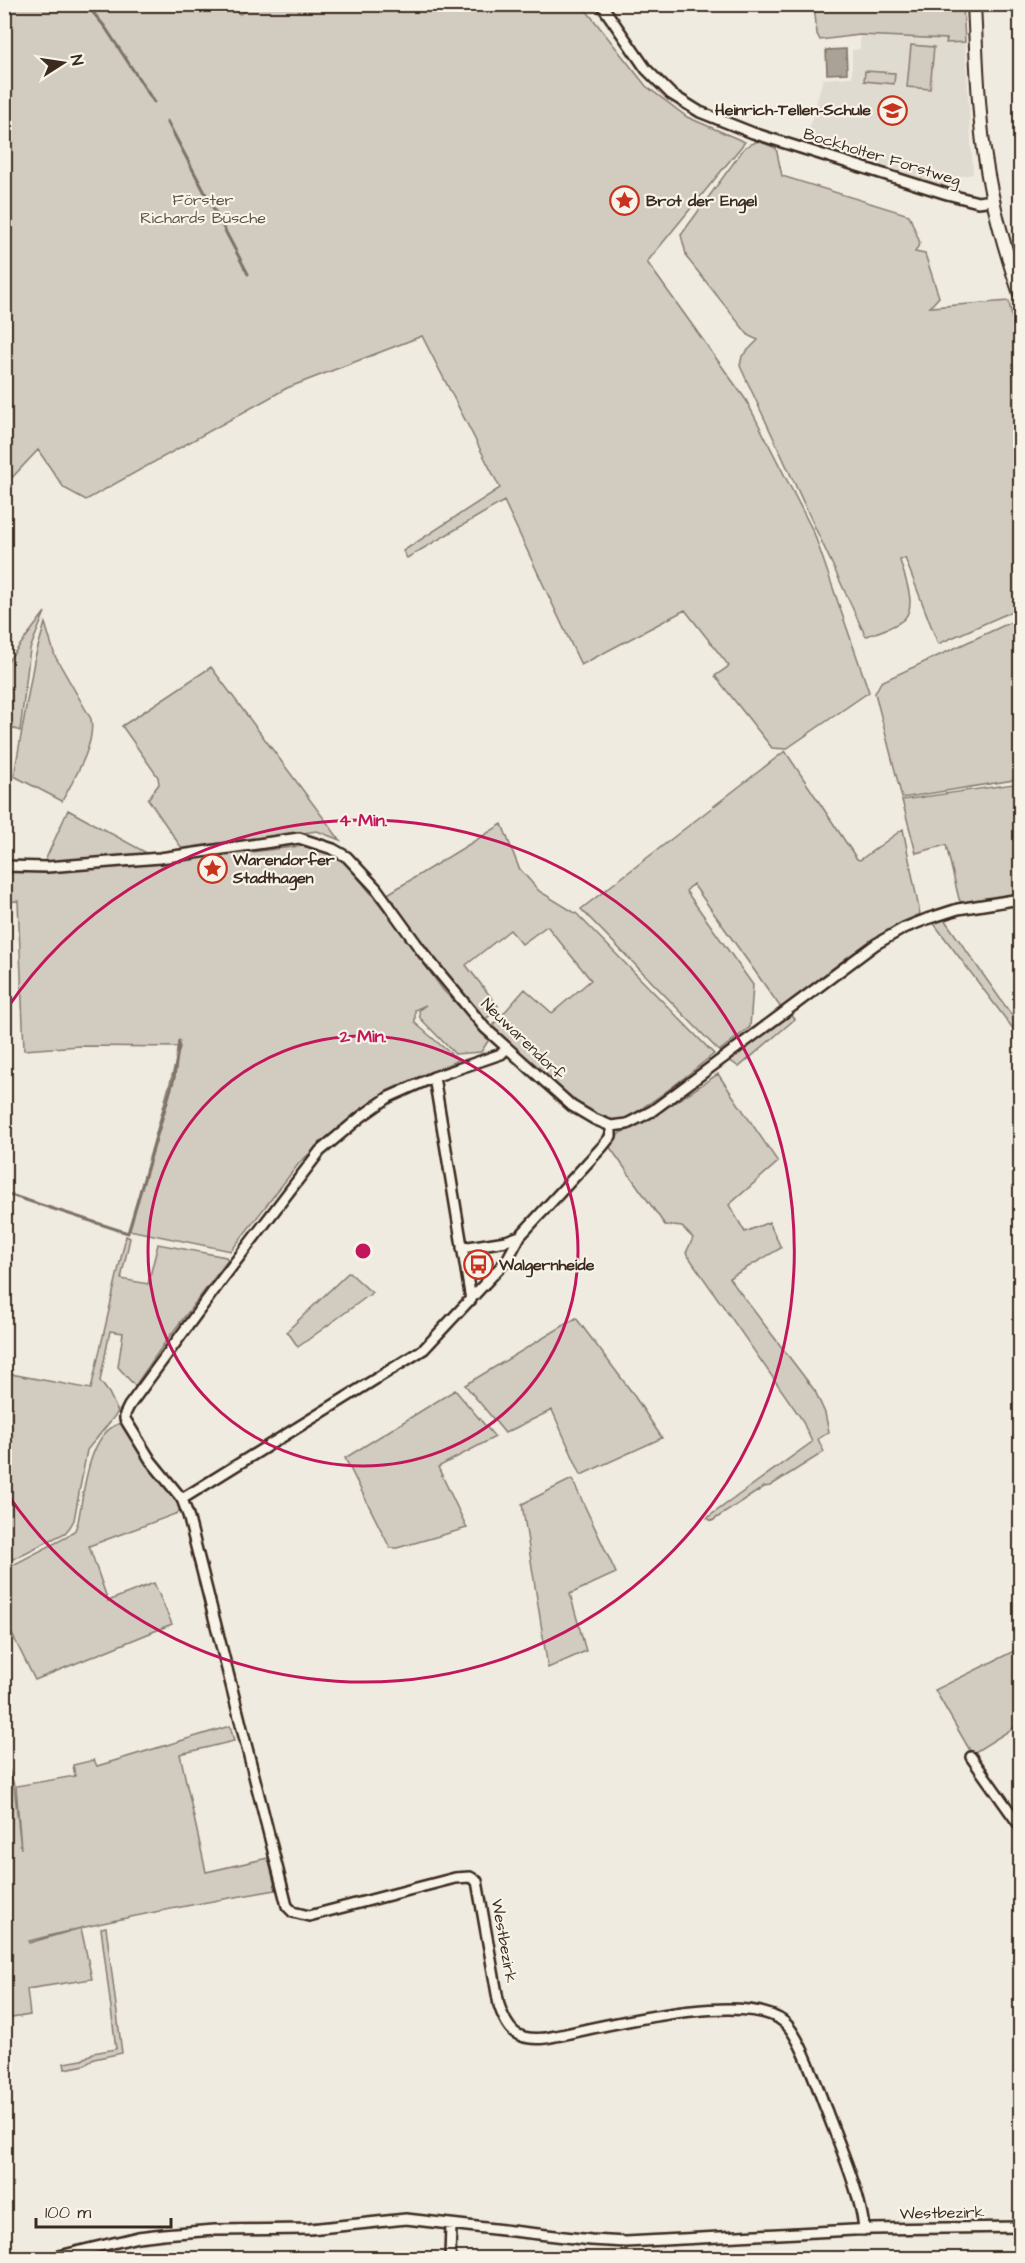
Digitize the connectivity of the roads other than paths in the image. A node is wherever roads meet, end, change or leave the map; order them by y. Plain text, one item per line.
1 (601, 4) edge
2 (974, 4) edge
3 (993, 200) junction
4 (1020, 294) edge
5 (4, 866) edge
6 (1020, 899) edge
7 (506, 1049) junction
8 (434, 1077) junction
9 (611, 1126) junction
10 (520, 1236) junction
11 (462, 1248) junction
12 (471, 1300) junction
13 (182, 1499) junction
14 (971, 1757) dead end
15 (1020, 1826) edge
16 (451, 2225) junction
17 (1020, 2227) edge
18 (864, 2230) junction
19 (51, 2259) edge
20 (450, 2259) edge

1 - 3 street, Bockholter Forstweg
2 - 3 street
3 - 4 street
5 - 7 street, Neuwarendorf
6 - 9 street
7 - 8 street
7 - 9 street, Neuwarendorf
8 - 11 street
8 - 13 street
9 - 10 street
10 - 11 street
10 - 12 street
11 - 12 street
12 - 13 street
13 - 18 street, Westbezirk
14 - 15 street
16 - 18 street, Westbezirk
16 - 19 street, Westbezirk
16 - 20 street
17 - 18 street, Westbezirk

